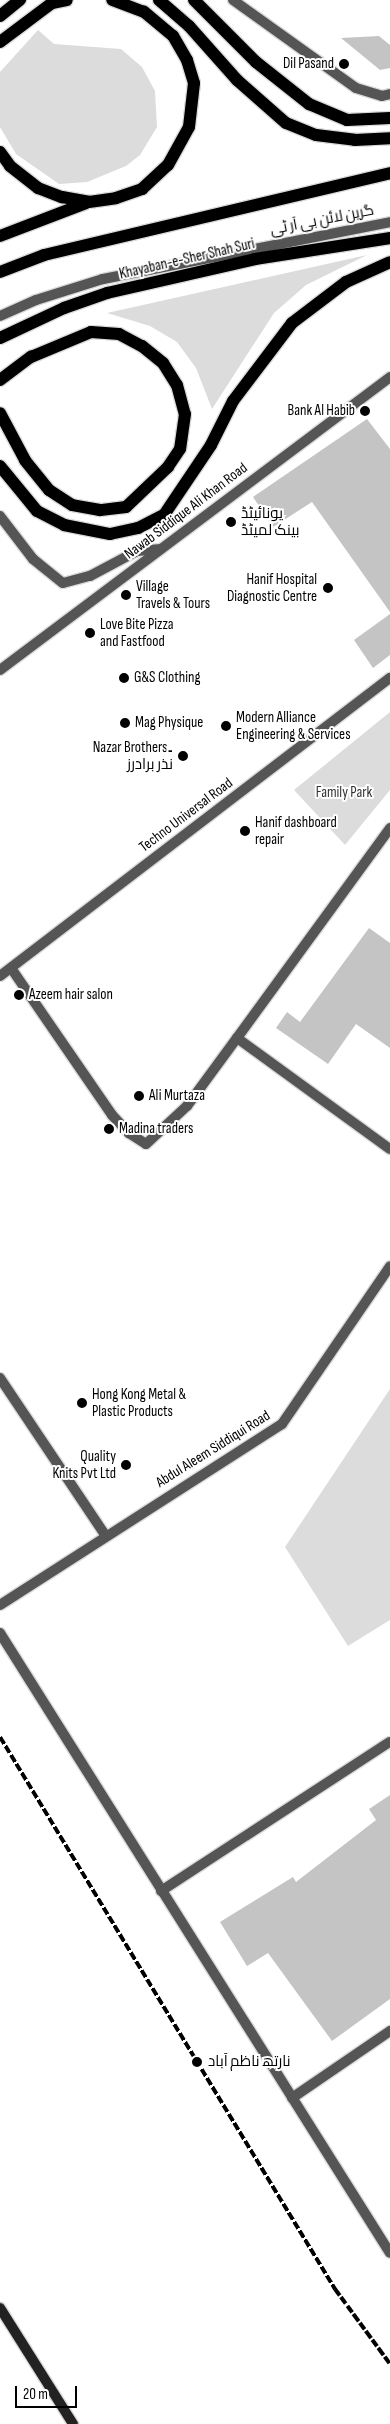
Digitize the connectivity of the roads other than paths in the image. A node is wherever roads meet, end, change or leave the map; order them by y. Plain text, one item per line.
1 (20, 0) edge
2 (66, 0) edge
3 (112, 0) edge
4 (160, 0) edge
5 (194, 0) edge
6 (234, 0) edge
7 (0, 16) edge
8 (0, 42) edge
9 (390, 94) edge
10 (390, 118) edge
11 (390, 138) edge
12 (0, 152) edge
13 (390, 173) edge
14 (89, 202) junction
15 (390, 222) edge
16 (0, 236) edge
17 (390, 238) edge
18 (390, 262) edge
19 (0, 272) edge
20 (0, 316) edge
21 (0, 338) edge
22 (390, 376) edge
23 (0, 380) edge
24 (0, 413) edge
25 (0, 466) edge
26 (0, 516) edge
27 (161, 549) junction
28 (0, 670) edge
29 (390, 678) edge
30 (390, 828) edge
31 (11, 968) junction
32 (0, 976) edge
33 (237, 1038) junction
34 (390, 1149) edge
35 (390, 1266) edge
36 (0, 1378) edge
37 (105, 1535) junction
38 (0, 1605) edge
39 (0, 1633) edge
40 (390, 1742) edge
41 (161, 1891) junction
42 (390, 2031) edge
43 (292, 2098) junction
44 (390, 2253) edge
45 (0, 2308) edge
46 (73, 2424) edge

1 - 7 main road
2 - 8 main road
3 - 14 main road
4 - 11 main road
5 - 10 main road
6 - 9 street
12 - 14 main road
13 - 19 main road
14 - 16 main road
15 - 20 street, گرین لائن بی آر ٹی
17 - 21 main road, Khayaban-e-Sher Shah Suri
18 - 25 main road
22 - 27 street, Nawab Siddique Ali Khan Road
23 - 24 main road
26 - 27 street
27 - 28 street, Nawab Siddique Ali Khan Road
29 - 31 street, Techno Universal Road
30 - 33 street
31 - 32 street, Techno Universal Road
31 - 33 street
33 - 34 street
35 - 37 street, Abdul Aleem Siddiqui Road
36 - 37 street
37 - 38 street, Abdul Aleem Siddiqui Road
39 - 41 street
40 - 41 street
41 - 43 street
42 - 43 street
43 - 44 street
45 - 46 street

